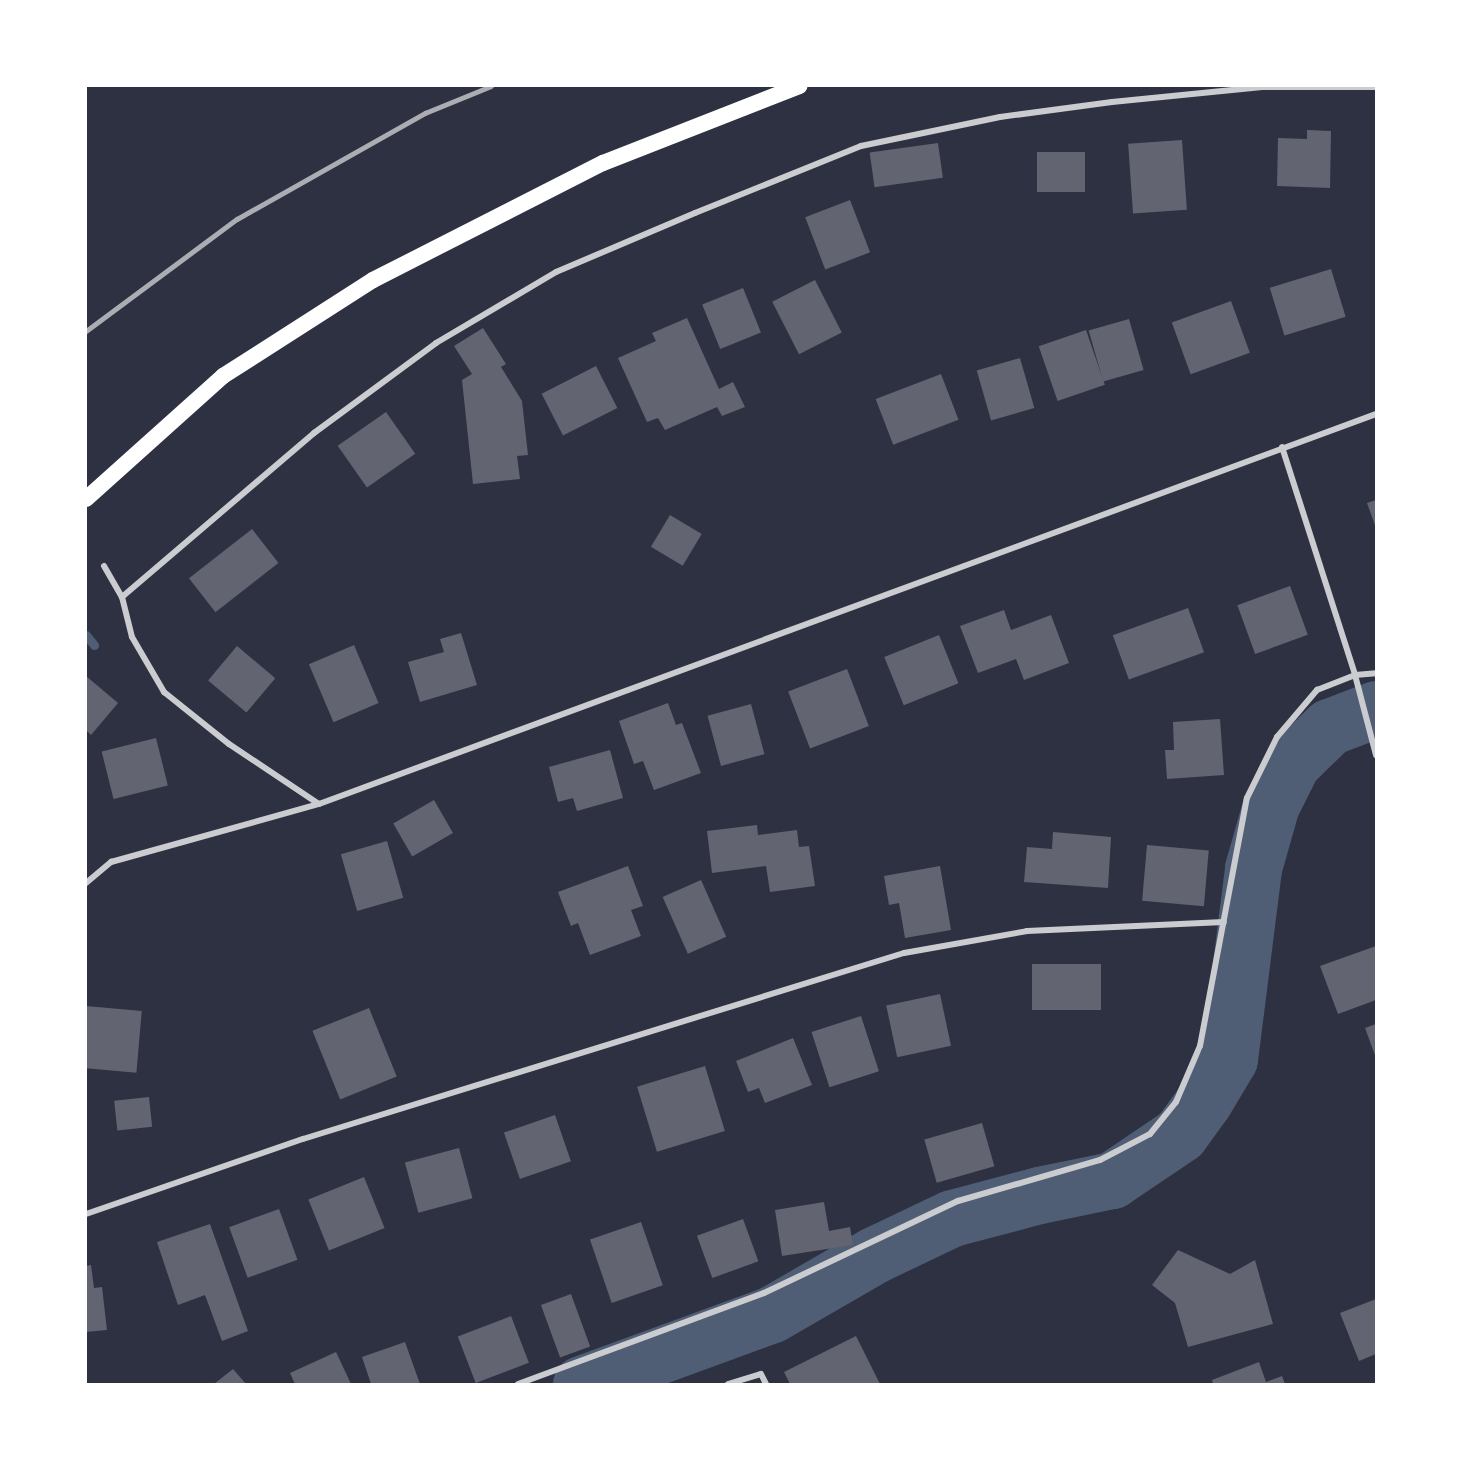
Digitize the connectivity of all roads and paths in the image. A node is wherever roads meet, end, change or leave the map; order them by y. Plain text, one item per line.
1 (799, 86) edge
2 (1377, 87) edge
3 (1377, 414) edge
4 (1282, 447) junction
5 (86, 499) edge
6 (104, 566) dead end
7 (122, 597) junction
8 (1377, 673) edge
9 (1355, 675) junction
10 (1376, 754) edge
11 (319, 804) junction
12 (86, 884) edge
13 (1224, 922) junction
14 (86, 1214) edge
15 (518, 1384) edge
16 (728, 1384) edge
17 (766, 1384) edge

1 - 5 highway
2 - 7 street
3 - 4 street
4 - 9 street
4 - 11 street
6 - 7 street
7 - 11 street
8 - 9 street
9 - 10 street
9 - 13 street
11 - 12 street
13 - 14 street
13 - 15 street
16 - 17 street

